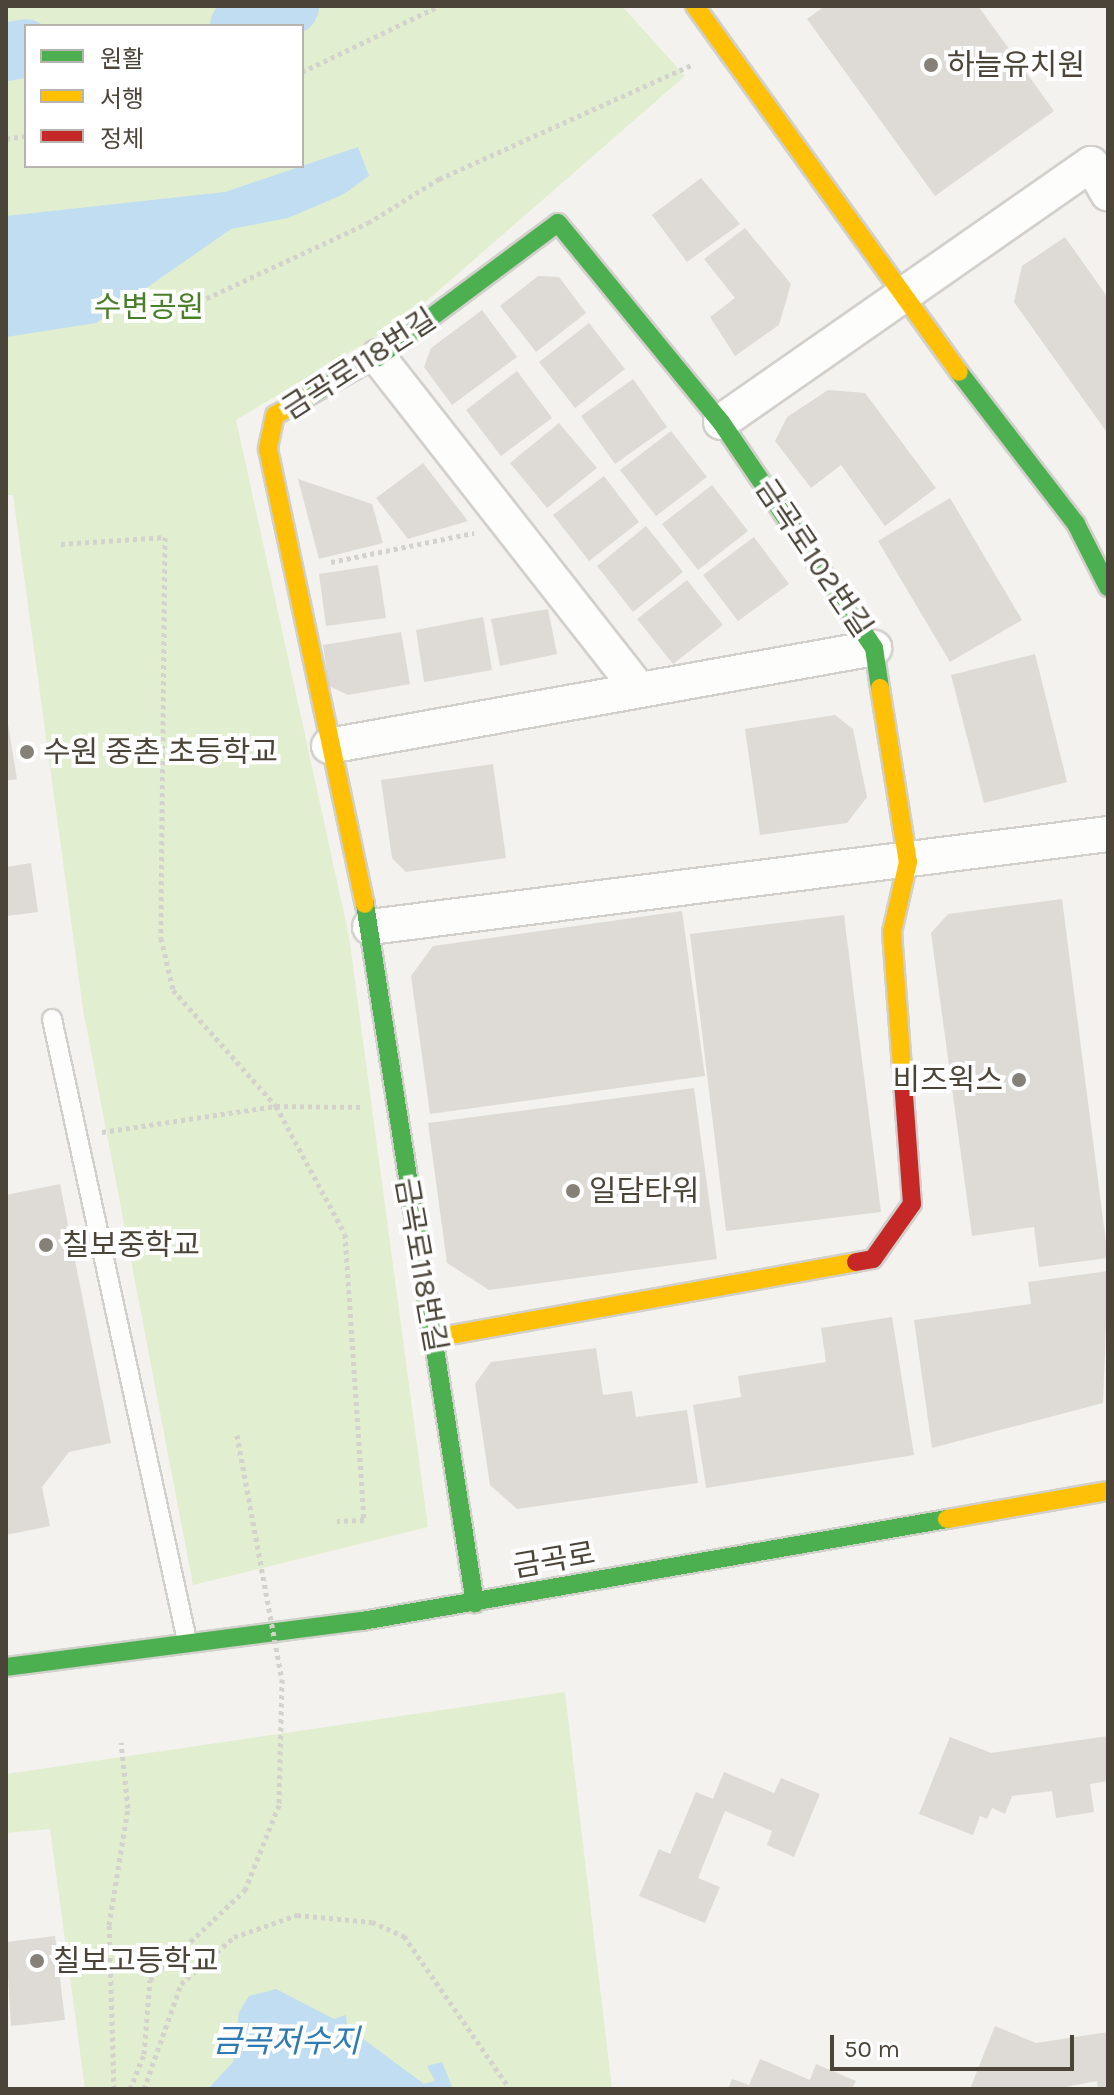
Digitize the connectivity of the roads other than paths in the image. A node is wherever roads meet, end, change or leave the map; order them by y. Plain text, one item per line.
1 (695, 6) edge
2 (1108, 193) edge
3 (558, 223) joint
4 (899, 295) junction
5 (378, 357) junction
6 (721, 422) junction
7 (1108, 587) edge
8 (874, 648) junction
9 (638, 689) junction
10 (329, 746) junction
11 (1108, 834) edge
12 (908, 862) junction
13 (370, 927) junction
14 (52, 1019) dead end
15 (434, 1338) junction
16 (1108, 1491) edge
17 (475, 1603) junction
18 (187, 1641) junction
19 (6, 1667) edge

1 - 4 street
2 - 4 street
3 - 5 street, 금곡로118번길
3 - 6 street, 금곡로102번길
4 - 6 street
4 - 7 street
5 - 9 street
5 - 10 street, 금곡로118번길
6 - 8 street, 금곡로102번길
8 - 9 street
8 - 12 street, 금곡로102번길
9 - 10 street
10 - 13 street, 금곡로118번길
11 - 12 street
12 - 13 street
12 - 15 street
13 - 15 street, 금곡로118번길
14 - 18 lane
15 - 17 street, 금곡로118번길
16 - 17 street, 금곡로
17 - 18 street, 금곡로
18 - 19 street, 금곡로

